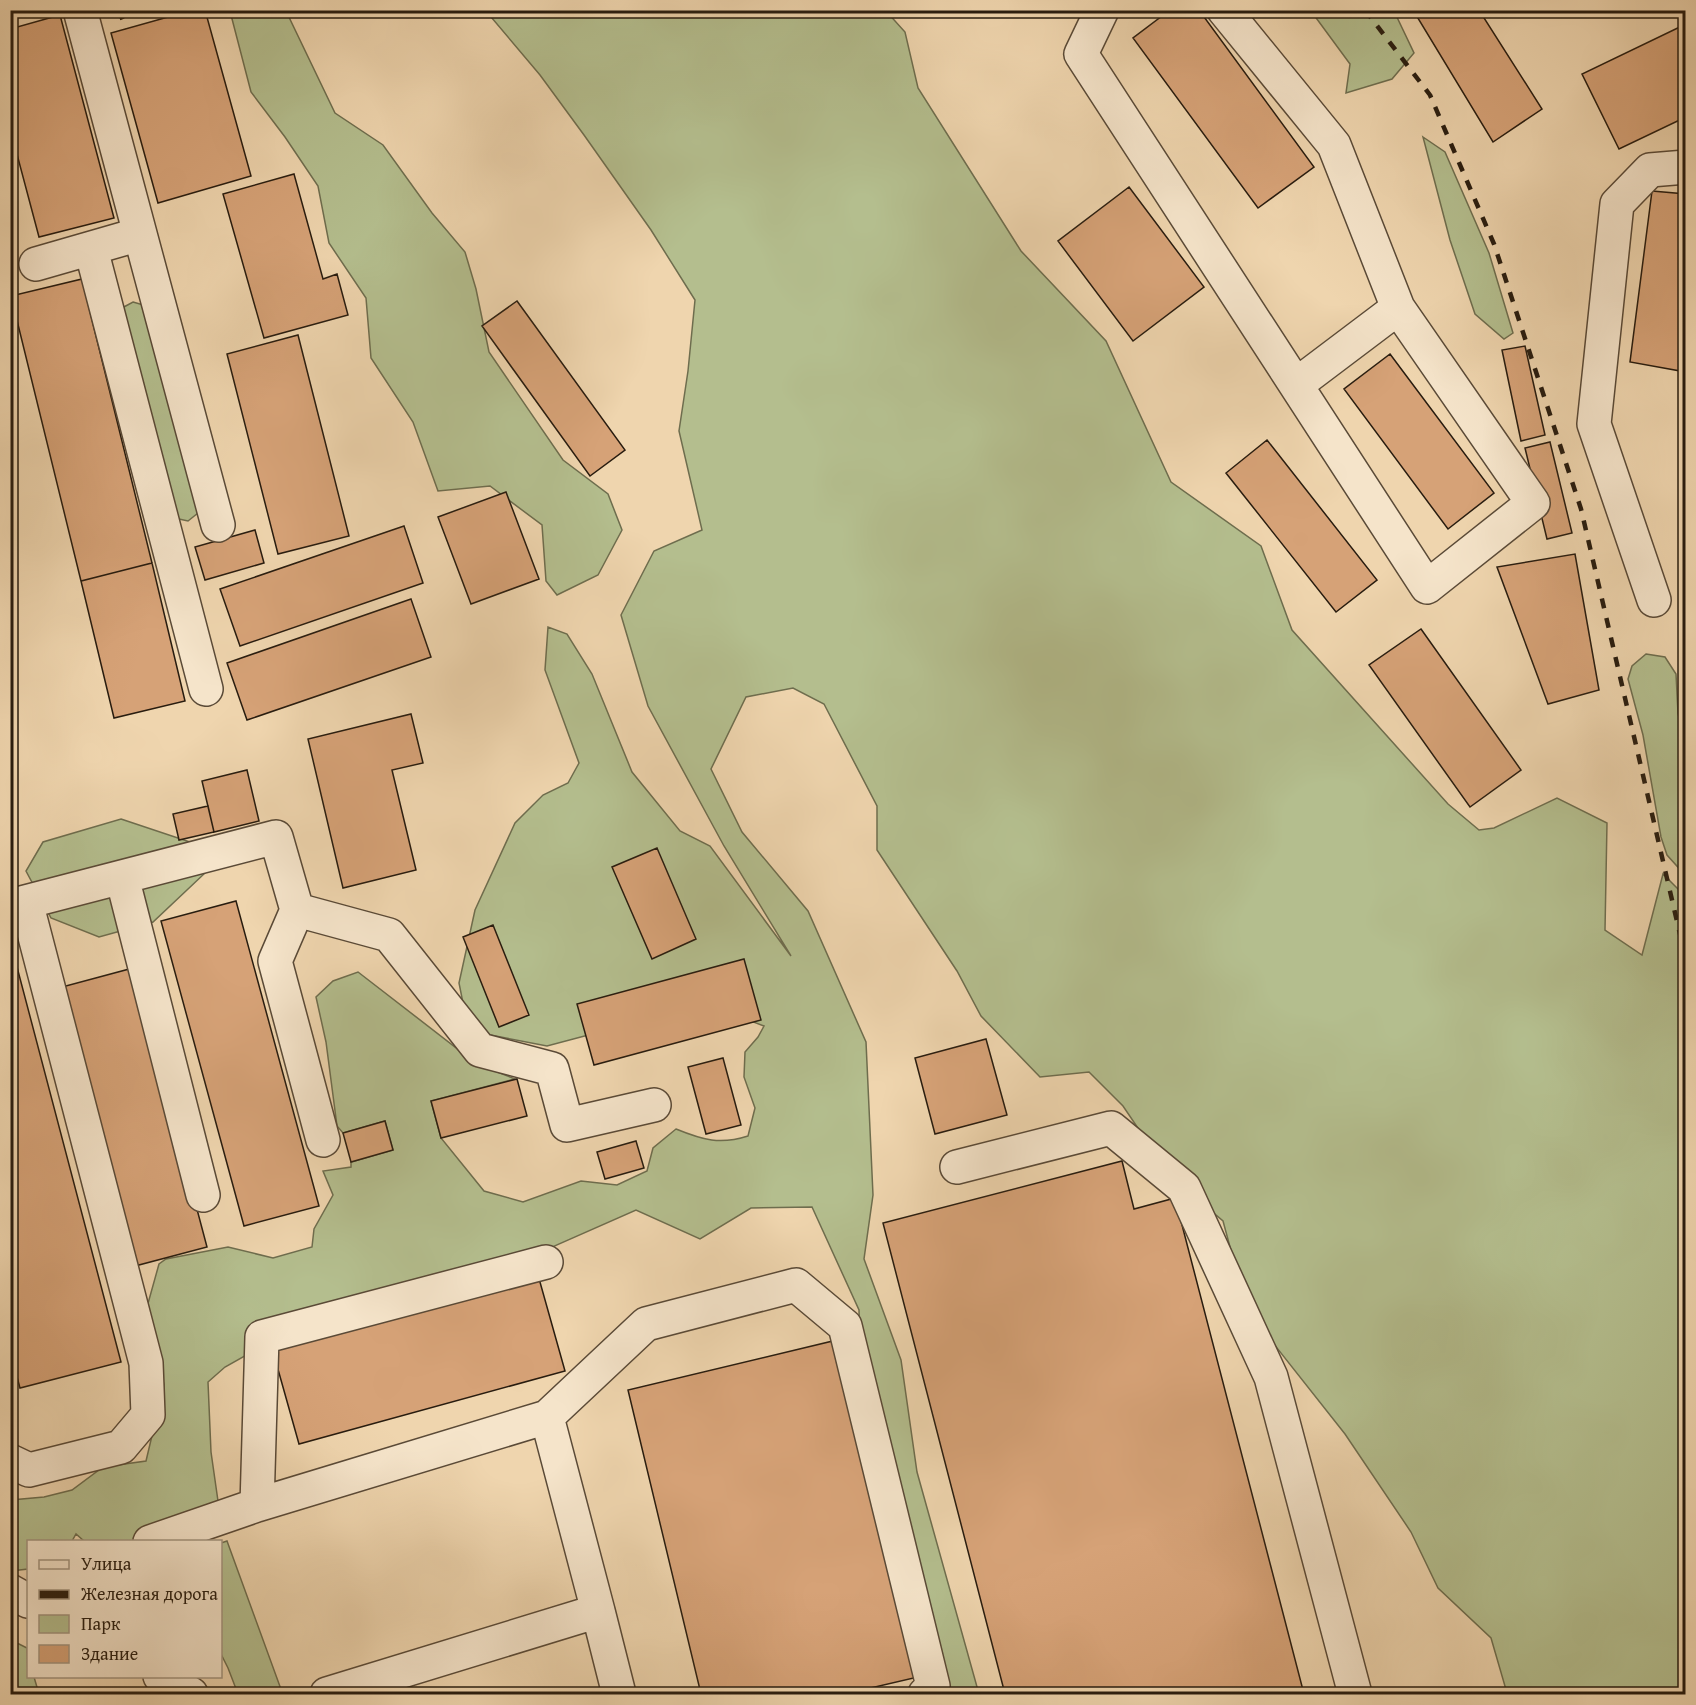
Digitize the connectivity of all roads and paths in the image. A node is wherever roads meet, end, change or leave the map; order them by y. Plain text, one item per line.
1 (80, 10) edge
2 (1102, 10) edge
3 (1224, 10) edge
4 (1686, 167) edge
5 (140, 234) junction
6 (91, 249) junction
7 (36, 264) dead end
8 (1398, 308) junction
9 (1296, 385) junction
10 (218, 525) dead end
11 (1654, 600) dead end
12 (206, 688) dead end
13 (122, 877) junction
14 (18, 904) edge
15 (297, 910) junction
16 (654, 1106) dead end
17 (323, 1140) dead end
18 (957, 1167) dead end
19 (203, 1195) dead end
20 (546, 1262) dead end
21 (548, 1417) junction
22 (10, 1461) edge
23 (257, 1505) junction
24 (156, 1540) edge
25 (27, 1580) edge
26 (10, 1586) edge
27 (10, 1591) edge
28 (27, 1600) edge
29 (598, 1611) junction
30 (161, 1678) edge
31 (191, 1695) edge
32 (327, 1695) edge
33 (618, 1695) edge
34 (925, 1695) edge
35 (1355, 1695) edge

1 - 5 lane
2 - 9 lane
3 - 8 lane
4 - 11 lane
5 - 6 lane
5 - 10 lane
6 - 7 lane
6 - 12 lane
8 - 9 lane
8 - 9 lane
13 - 14 lane
13 - 15 lane
13 - 19 lane
14 - 22 lane
15 - 16 lane
15 - 17 lane
18 - 35 lane
20 - 23 lane
21 - 23 lane
21 - 29 lane
21 - 34 lane
23 - 24 lane
25 - 26 lane
27 - 28 lane
29 - 32 lane
29 - 33 lane
30 - 31 lane

